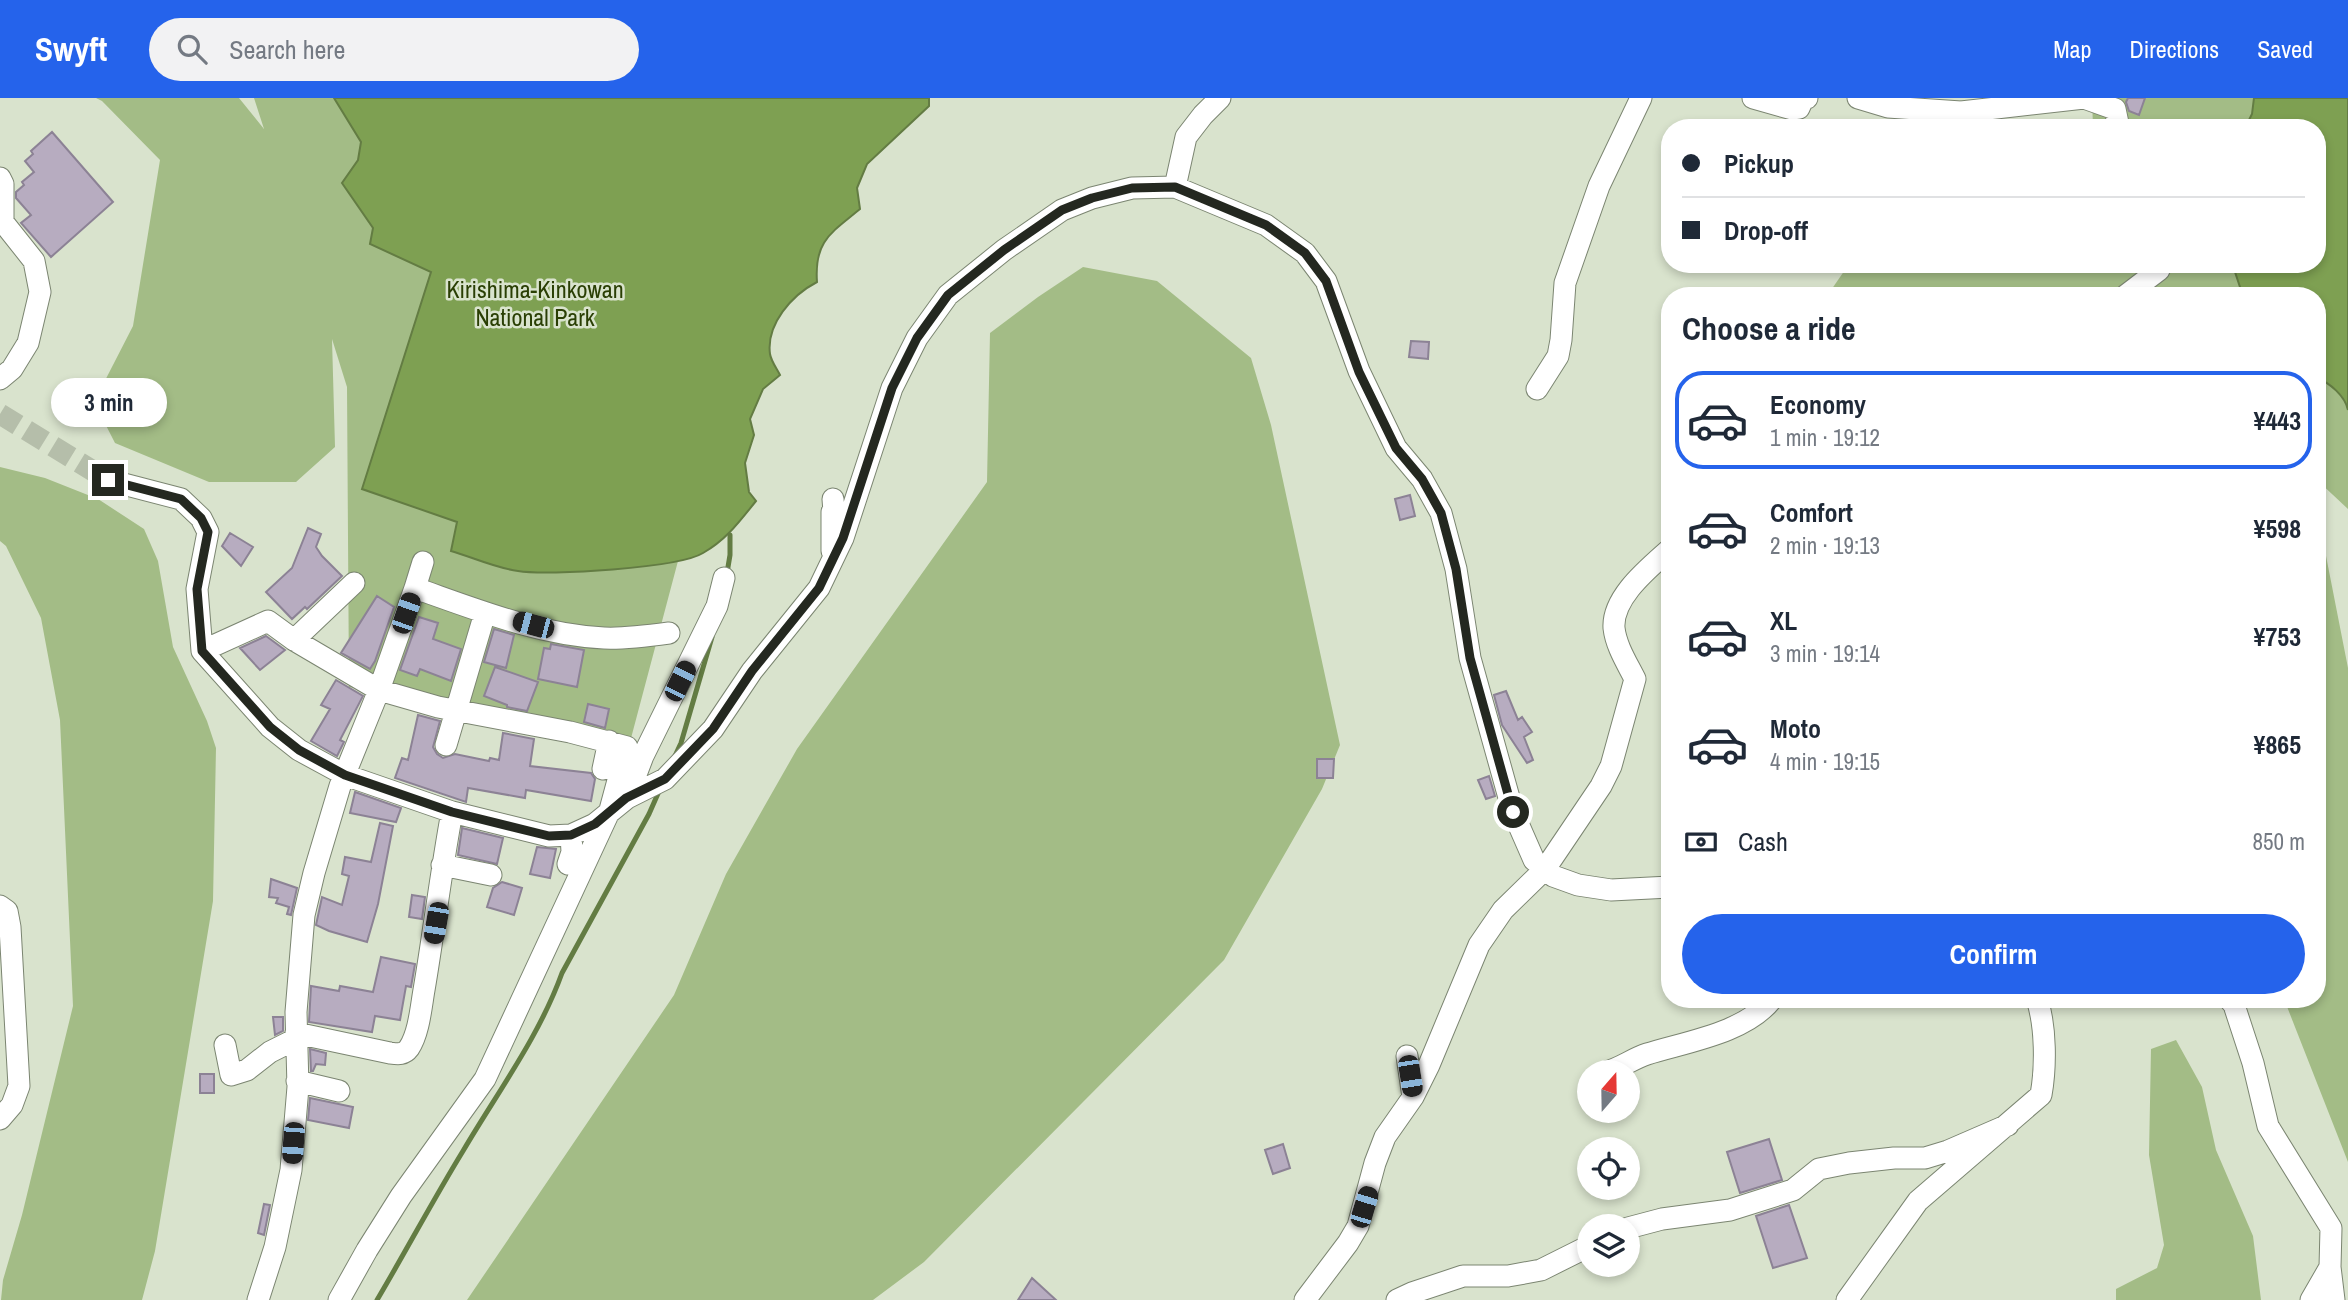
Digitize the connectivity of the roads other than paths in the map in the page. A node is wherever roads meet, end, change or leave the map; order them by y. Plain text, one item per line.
1 (1220, 98) edge
2 (1641, 98) edge
3 (1753, 98) edge
4 (1807, 98) edge
5 (1871, 100) edge
6 (2117, 119) edge
7 (0, 178) edge
8 (1175, 187) junction
9 (2155, 273) edge
10 (2137, 287) edge
11 (0, 379) edge
12 (1537, 389) dead end
13 (108, 480) tunnel mouth
14 (833, 499) dead end
15 (1661, 557) edge
16 (423, 562) dead end
17 (831, 564) junction
18 (724, 578) dead end
19 (354, 583) dead end
20 (415, 588) junction
21 (485, 613) junction
22 (668, 633) dead end
23 (294, 640) junction
24 (202, 651) junction
25 (379, 690) junction
26 (457, 709) junction
27 (609, 741) junction
28 (446, 745) dead end
29 (603, 769) dead end
30 (345, 775) junction
31 (618, 804) junction
32 (452, 812) junction
33 (571, 835) junction
34 (568, 864) dead end
35 (442, 865) junction
36 (1545, 869) junction
37 (491, 875) dead end
38 (1661, 887) edge
39 (0, 906) edge
40 (1765, 1008) edge
41 (2039, 1008) edge
42 (2235, 1008) edge
43 (8, 1010) edge
44 (296, 1036) junction
45 (225, 1045) dead end
46 (1406, 1056) dead end
47 (1633, 1060) edge
48 (297, 1081) junction
49 (339, 1091) dead end
50 (1413, 1097) junction
51 (0, 1119) edge
52 (2008, 1125) junction
53 (1640, 1225) edge
54 (1577, 1252) edge
55 (2330, 1267) junction
56 (258, 1300) edge
57 (339, 1300) edge
58 (1305, 1300) edge
59 (1397, 1300) edge
60 (1847, 1300) edge
61 (2311, 1300) edge
62 (2334, 1300) edge

1 - 8 street
2 - 12 street
3 - 4 street
5 - 6 street
7 - 11 street
8 - 17 street
8 - 36 street
9 - 10 street
13 - 24 street
14 - 17 street
15 - 36 street
16 - 20 street
17 - 31 street
18 - 31 street
19 - 23 street
20 - 21 street
20 - 25 street
21 - 22 street
21 - 26 street
23 - 24 street
23 - 25 street
24 - 30 street
25 - 26 street
25 - 30 street
26 - 27 street
26 - 28 street
27 - 29 street
27 - 31 street
30 - 32 street
30 - 44 street
31 - 33 street
31 - 57 street
32 - 33 street
32 - 35 street
33 - 34 street
35 - 37 street
35 - 44 street
36 - 38 street
36 - 50 street
39 - 43 street
40 - 47 street
41 - 52 street
42 - 55 street
43 - 51 street
44 - 45 street
44 - 48 street
46 - 50 street
48 - 49 street
48 - 56 street
50 - 58 street
52 - 53 street
52 - 60 street
54 - 59 street
55 - 61 street
55 - 62 street

